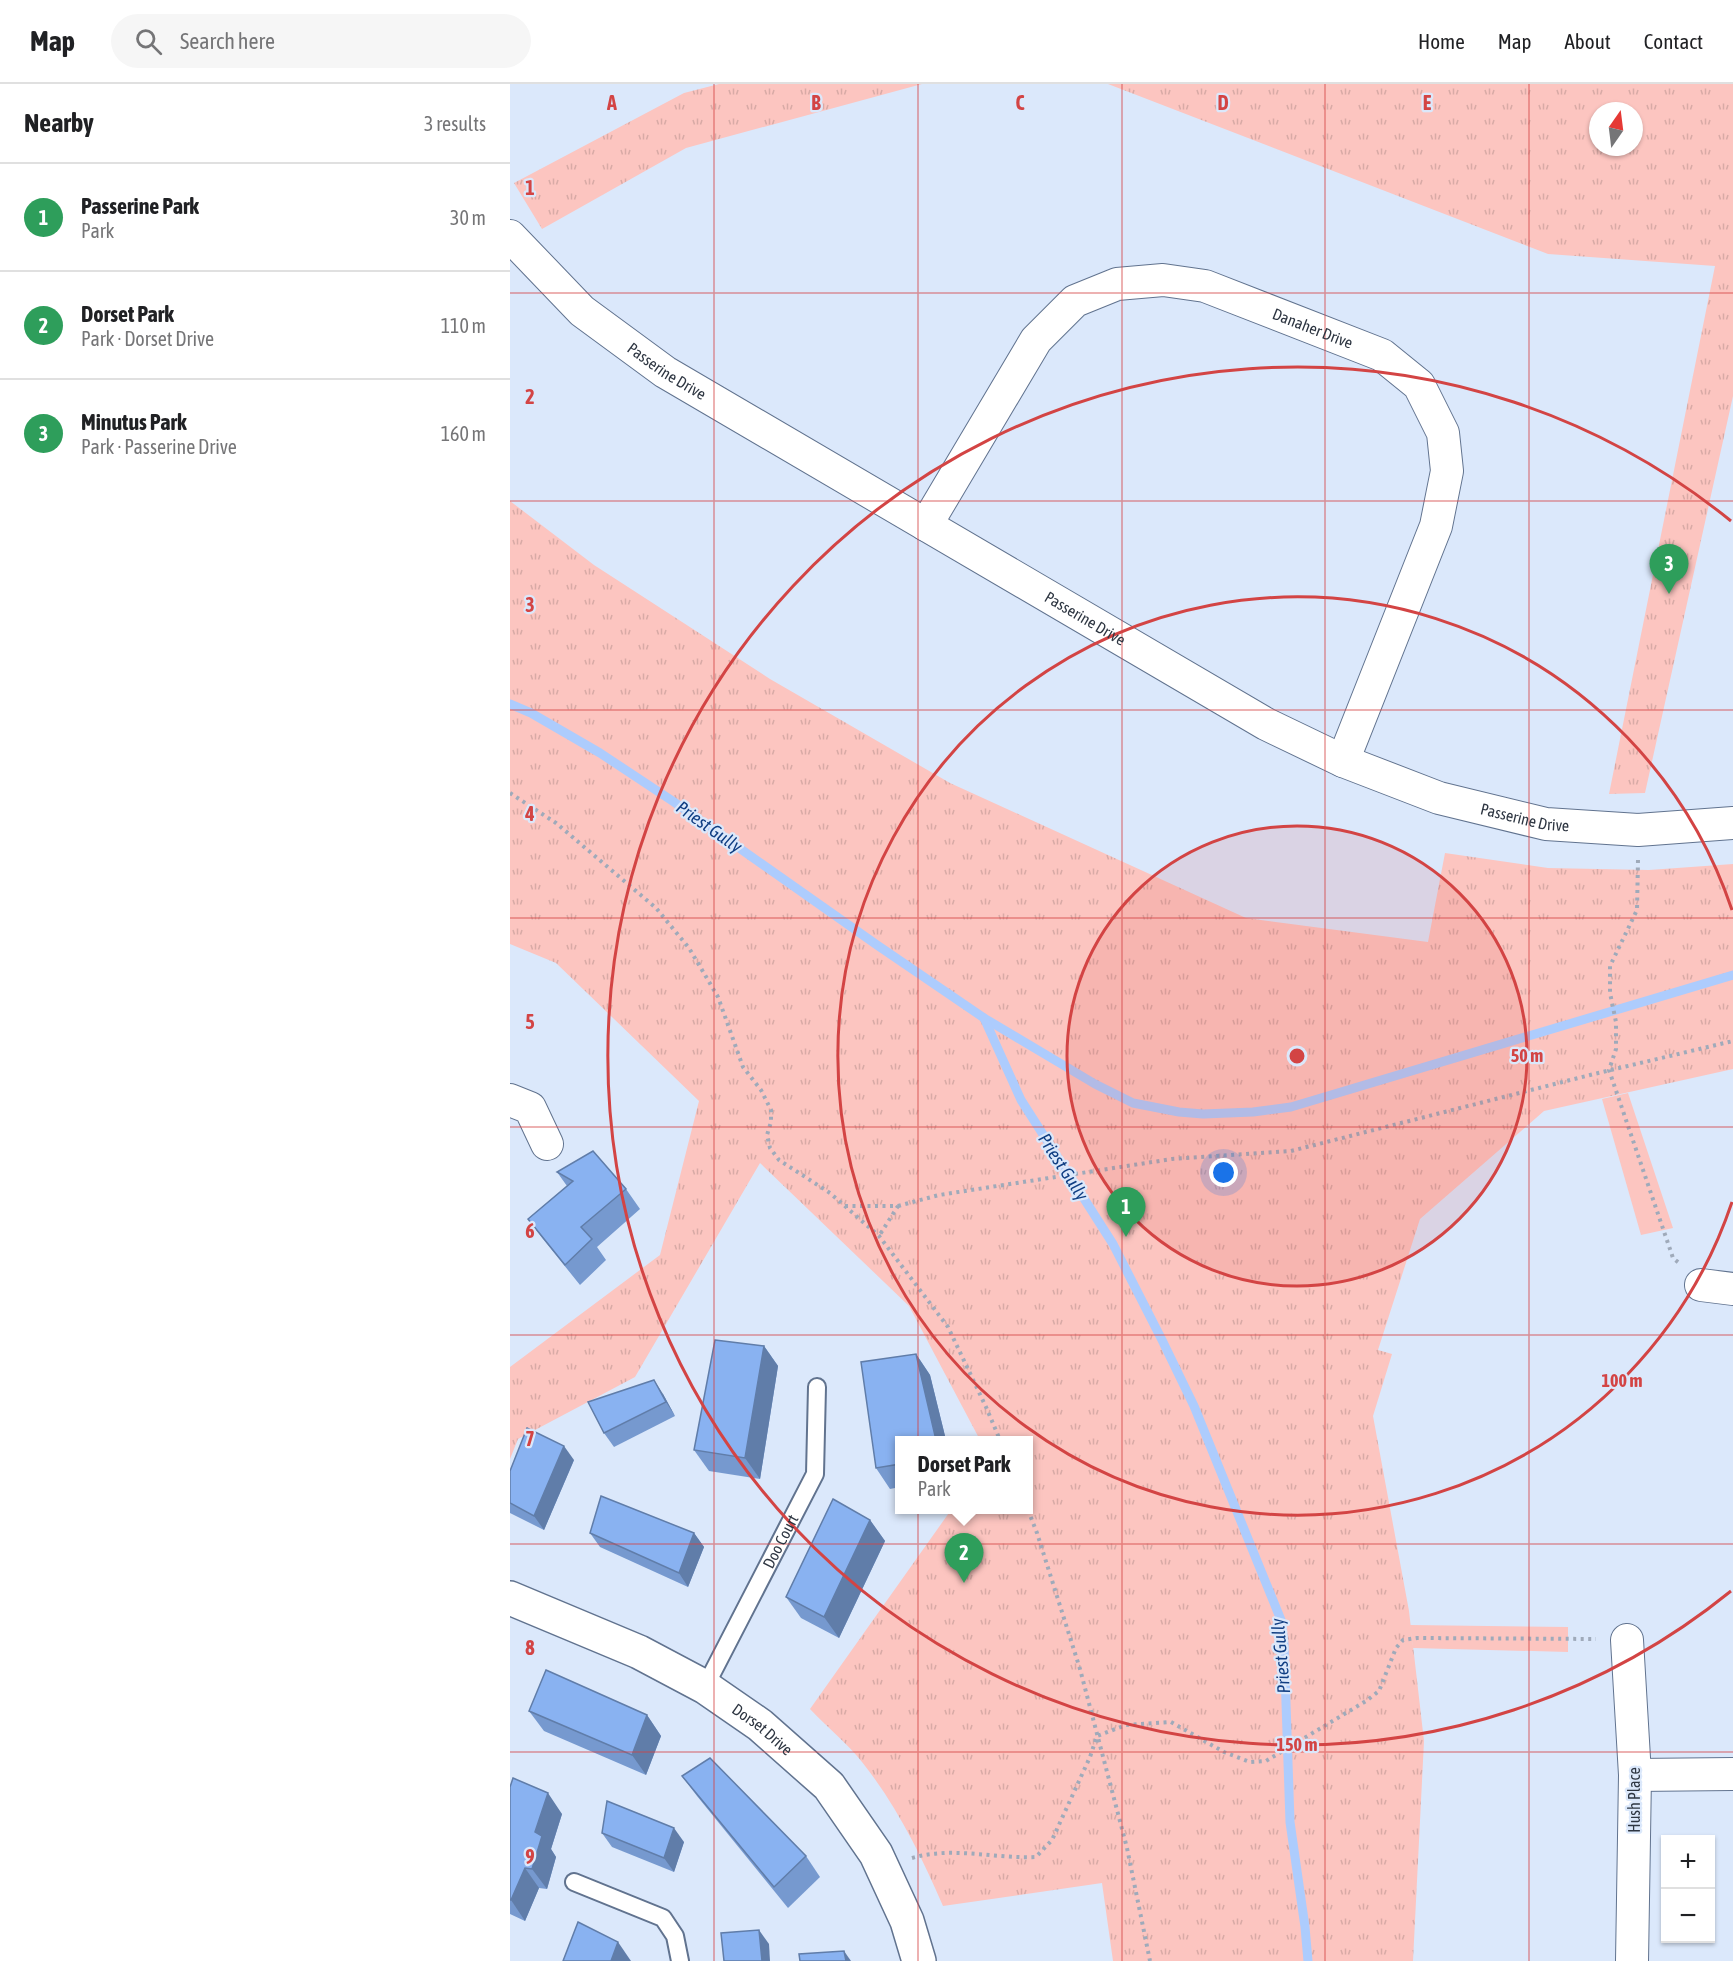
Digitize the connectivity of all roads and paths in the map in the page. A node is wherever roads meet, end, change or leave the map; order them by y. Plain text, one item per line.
1 (510, 236) edge
2 (926, 525) junction
3 (1343, 761) junction
4 (510, 793) edge
5 (1733, 823) edge
6 (1638, 830) junction
7 (1733, 1041) edge
8 (1609, 1070) junction
9 (510, 1100) edge
10 (547, 1144) dead end
11 (845, 1206) junction
12 (898, 1206) junction
13 (879, 1236) junction
14 (1701, 1285) joint
15 (1733, 1289) edge
16 (817, 1387) dead end
17 (998, 1436) edge
18 (1030, 1514) edge
19 (510, 1598) edge
20 (1627, 1640) joint
21 (705, 1687) junction
22 (1097, 1736) junction
23 (1733, 1774) edge
24 (1635, 1775) junction
25 (882, 1867) junction
26 (574, 1882) dead end
27 (680, 1961) edge
28 (919, 1961) edge
29 (1150, 1961) edge
30 (1632, 1961) edge

1 - 2 street, Passerine Drive
2 - 3 street, Passerine Drive
2 - 3 street, Danaher Drive
3 - 6 street, Passerine Drive
4 - 11 path
5 - 6 street, Passerine Drive
6 - 8 path
7 - 8 path
8 - 12 path
8 - 14 path
9 - 10 street
11 - 12 path
11 - 13 path
12 - 13 path
13 - 17 path
14 - 15 street
16 - 21 lane, Doo Court
18 - 22 path
19 - 21 street, Dorset Drive
20 - 22 path
20 - 24 street, Hush Place
21 - 25 street, Dorset Drive
22 - 25 path
22 - 29 path
23 - 24 street
24 - 30 street, Hush Place
25 - 28 street, Dorset Drive
26 - 27 lane

